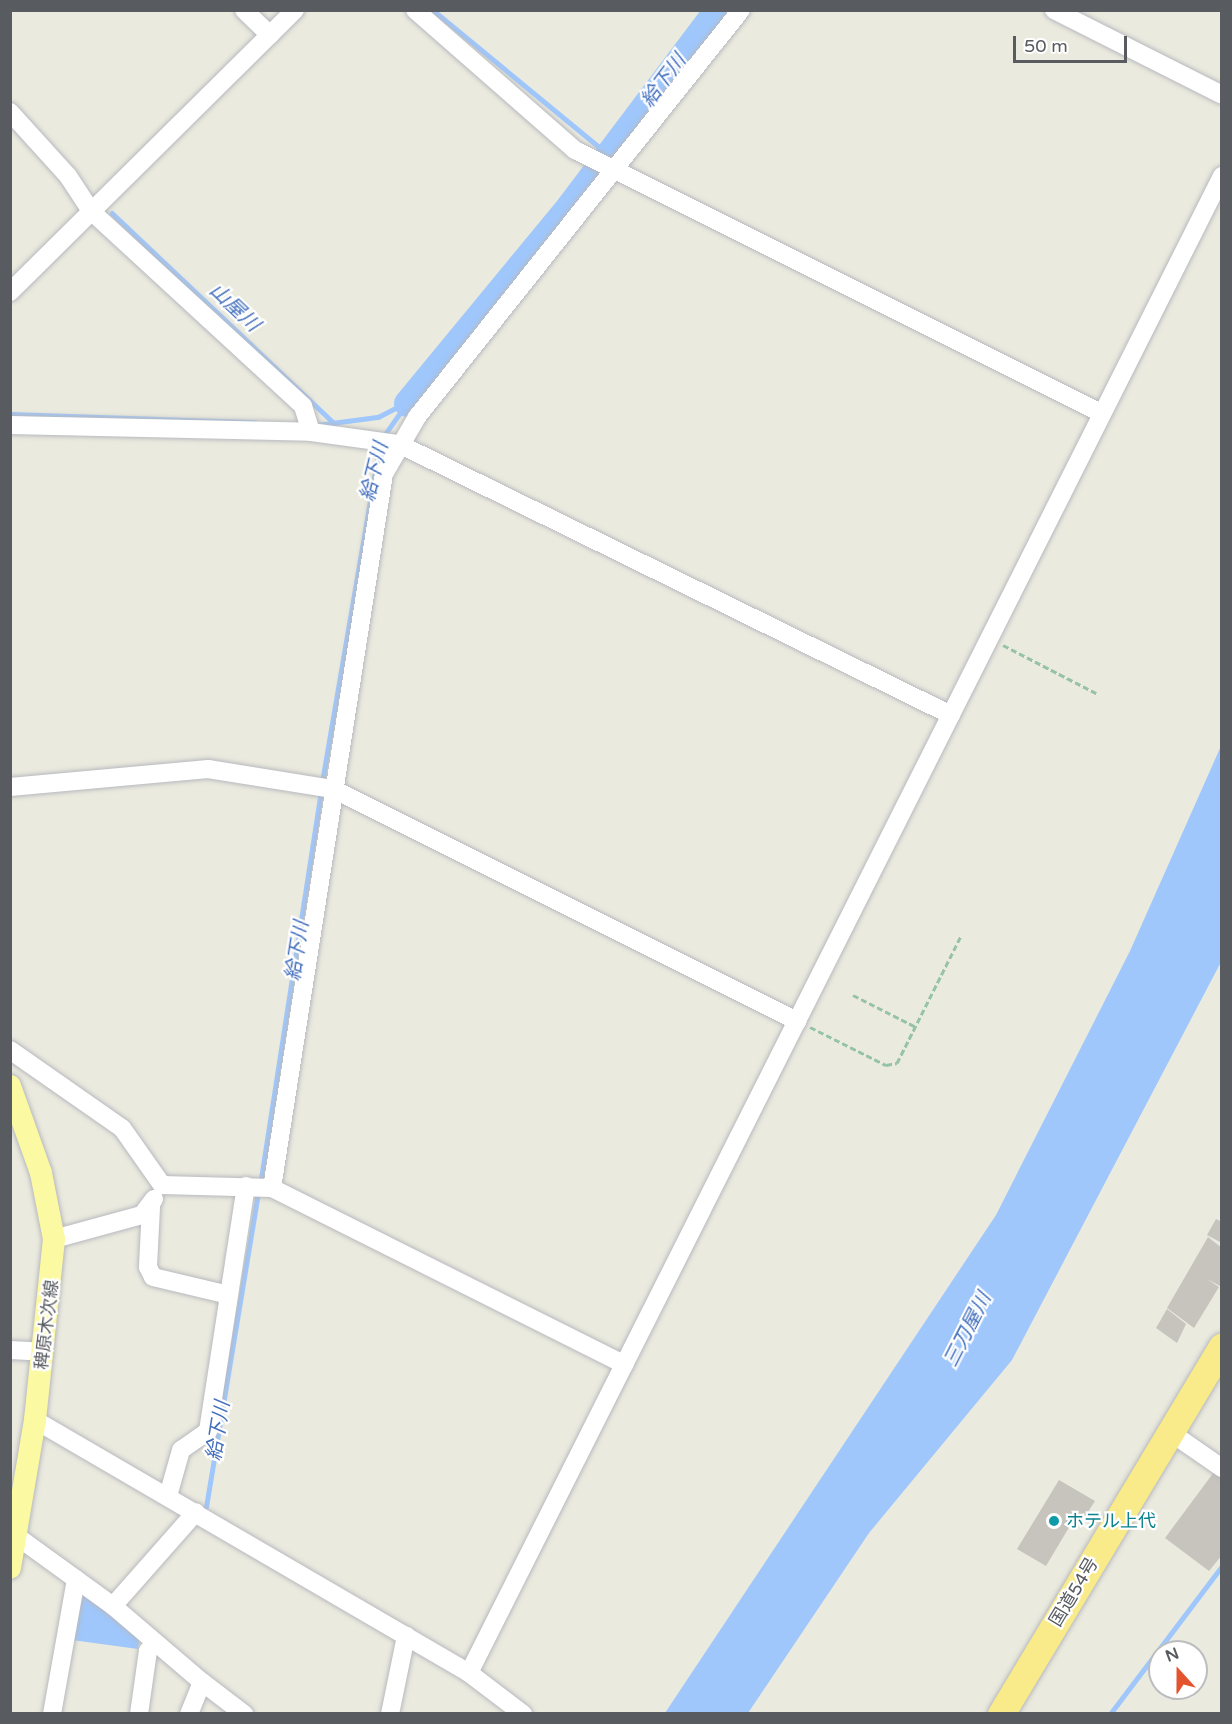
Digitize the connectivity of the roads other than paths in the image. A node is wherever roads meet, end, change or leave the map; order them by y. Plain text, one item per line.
1 (244, 10) edge
2 (295, 10) edge
3 (415, 10) edge
4 (741, 10) edge
5 (1054, 10) edge
6 (270, 35) junction
7 (1221, 95) edge
8 (10, 112) edge
9 (612, 168) junction
10 (1221, 176) edge
11 (91, 211) junction
12 (10, 292) edge
13 (1101, 413) junction
14 (10, 425) edge
15 (311, 426) junction
16 (395, 443) junction
17 (951, 715) junction
18 (10, 787) edge
19 (325, 787) junction
20 (797, 1021) junction
21 (10, 1050) edge
22 (12, 1095) edge
23 (158, 1183) junction
24 (258, 1187) junction
25 (151, 1208) junction
26 (54, 1239) junction
27 (230, 1295) junction
28 (1221, 1346) edge
29 (10, 1350) edge
30 (43, 1352) junction
31 (624, 1364) junction
32 (35, 1420) junction
33 (1170, 1432) junction
34 (1221, 1468) edge
35 (168, 1496) junction
36 (196, 1512) junction
37 (15, 1535) junction
38 (10, 1568) edge
39 (76, 1579) junction
40 (113, 1606) junction
41 (406, 1636) junction
42 (155, 1642) junction
43 (469, 1673) junction
44 (202, 1682) junction
45 (52, 1713) edge
46 (139, 1713) edge
47 (189, 1713) edge
48 (244, 1713) edge
49 (390, 1713) edge
50 (523, 1713) edge
51 (1001, 1713) edge

1 - 6 street
2 - 6 street
3 - 9 street
4 - 9 street
5 - 7 street
6 - 11 street
8 - 11 street
9 - 13 street
9 - 16 street
10 - 13 street
11 - 12 street
11 - 15 street
13 - 17 street
14 - 15 street
15 - 16 street
16 - 17 street
16 - 19 street
17 - 20 street
18 - 19 street
19 - 20 street
19 - 24 street
20 - 31 street
21 - 23 street
22 - 26 main road, 稗原木次線
23 - 24 street
23 - 25 street
24 - 27 street
24 - 31 street
25 - 26 street
25 - 27 street
26 - 30 main road, 稗原木次線
27 - 35 street
28 - 33 highway, 国道54号
29 - 30 street
30 - 32 main road, 稗原木次線
31 - 43 street
32 - 35 street
32 - 37 main road, 稗原木次線
33 - 34 street
33 - 51 highway, 国道54号
35 - 36 street
36 - 40 street
36 - 41 street
37 - 38 main road, 稗原木次線
37 - 39 street
39 - 40 street
39 - 45 street
40 - 42 street
41 - 43 street
41 - 49 street
42 - 44 street
42 - 46 street
43 - 50 street
44 - 47 street
44 - 48 street

